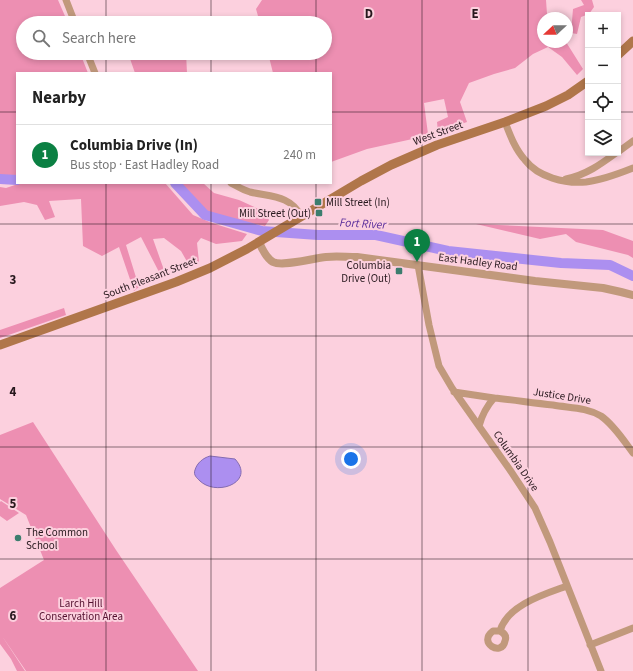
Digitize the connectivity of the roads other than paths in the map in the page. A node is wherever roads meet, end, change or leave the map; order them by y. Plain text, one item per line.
1 (66, 0) edge
2 (72, 16) edge
3 (633, 41) edge
4 (621, 52) edge
5 (90, 60) edge
6 (95, 72) edge
7 (585, 83) edge
8 (505, 122) junction
9 (633, 141) edge
10 (621, 149) edge
11 (611, 156) edge
12 (633, 168) edge
13 (562, 180) junction
14 (233, 184) edge
15 (301, 216) junction
16 (262, 240) junction
17 (418, 265) junction
18 (633, 296) edge
19 (0, 345) edge
20 (454, 392) junction
21 (494, 398) junction
22 (479, 426) junction
23 (633, 453) edge
24 (567, 586) junction
25 (633, 628) edge
26 (500, 631) dead end
27 (590, 645) junction
28 (600, 671) edge

1 - 2 street
3 - 4 main road
5 - 6 street
7 - 8 main road, West Street
8 - 13 street
8 - 15 main road, West Street
9 - 10 street
11 - 13 street
12 - 13 street
14 - 15 street
15 - 16 main road, South Pleasant Street
16 - 17 street, East Hadley Road
16 - 19 main road, South Pleasant Street
17 - 18 street, East Hadley Road
17 - 20 street, Columbia Drive
20 - 21 street, Justice Drive
20 - 22 street, Columbia Drive
21 - 22 street
21 - 23 street, Justice Drive
22 - 24 street, Columbia Drive
24 - 26 street
24 - 27 street, Columbia Drive
25 - 27 street
27 - 28 street, Columbia Drive

